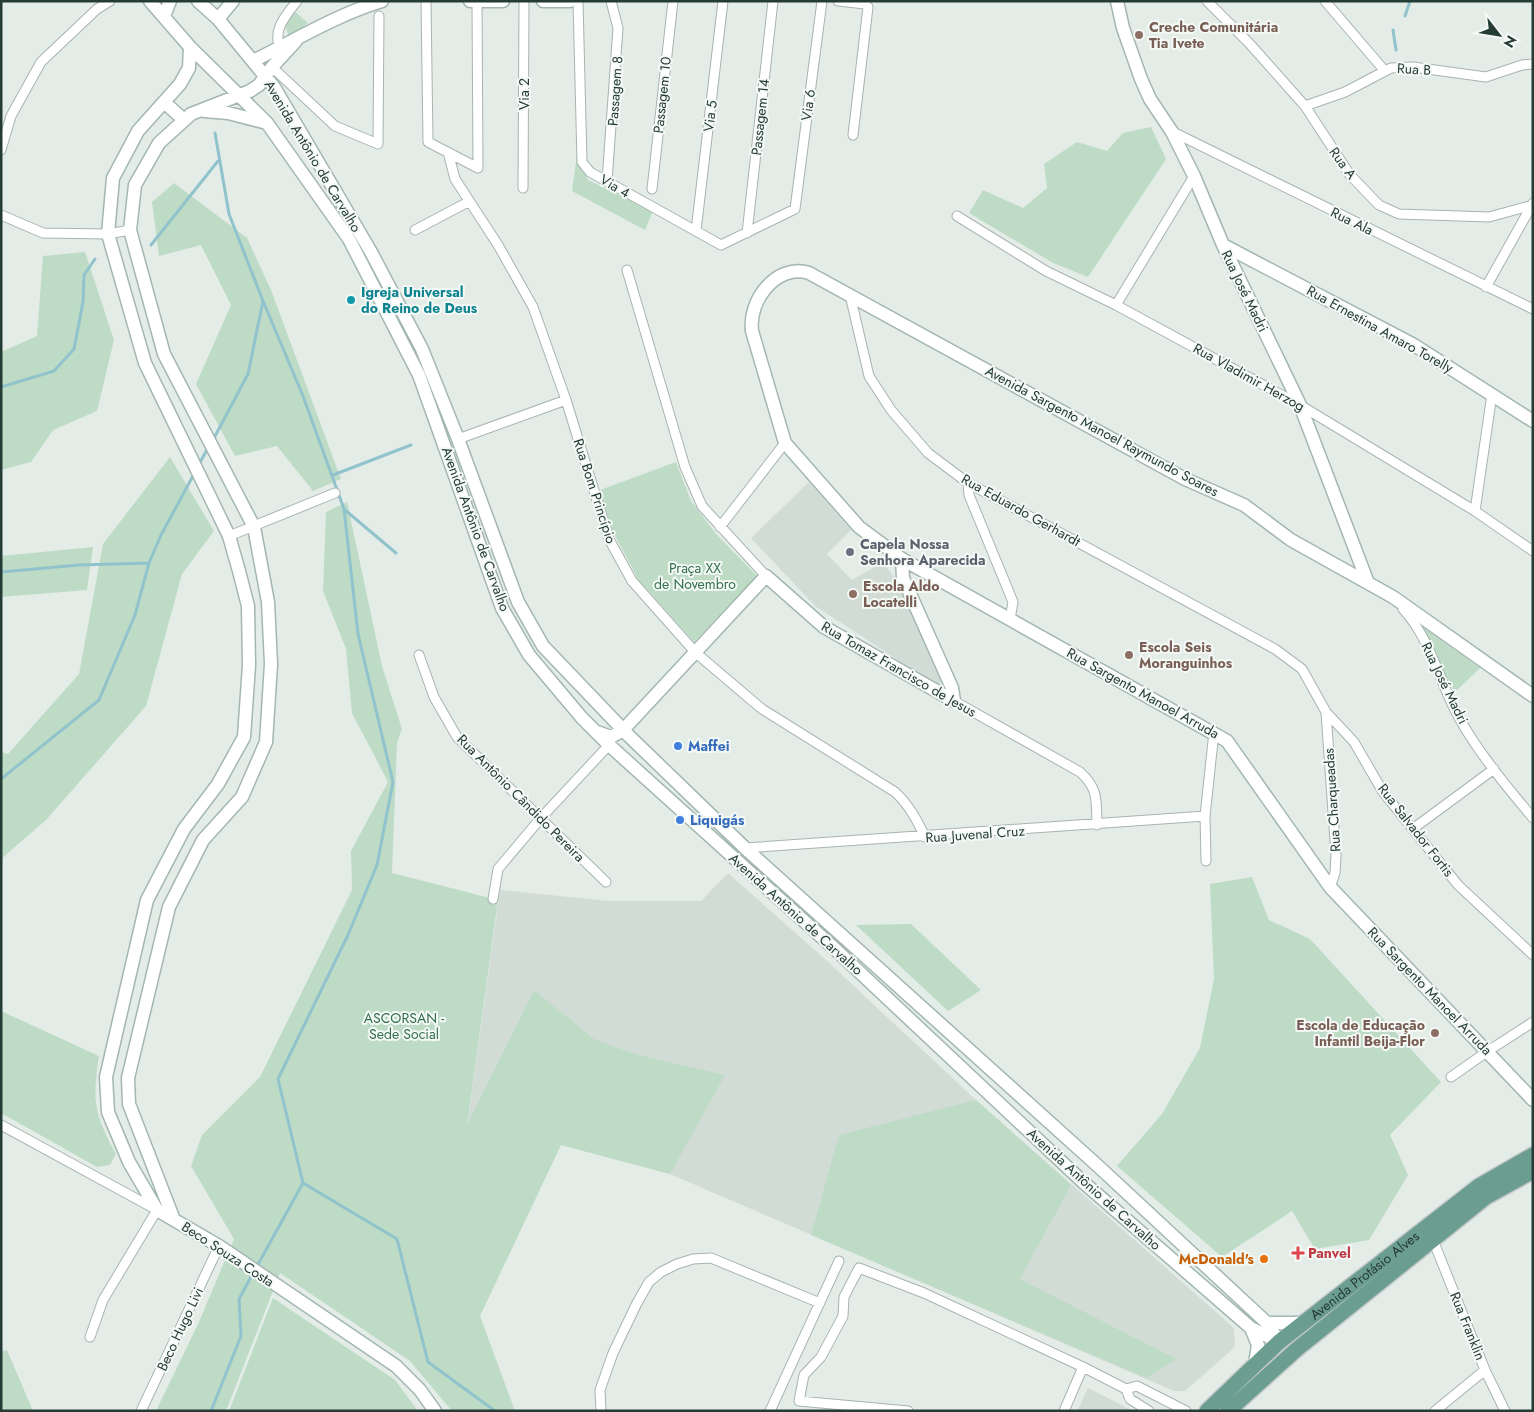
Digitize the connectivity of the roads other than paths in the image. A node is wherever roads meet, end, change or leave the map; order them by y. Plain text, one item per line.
1 (110, 1) edge
2 (150, 1) edge
3 (170, 1) edge
4 (198, 1) edge
5 (233, 1) edge
6 (297, 1) edge
7 (382, 1) edge
8 (426, 1) edge
9 (470, 1) edge
10 (503, 1) edge
11 (524, 1) edge
12 (543, 1) edge
13 (570, 1) edge
14 (578, 1) edge
15 (610, 1) edge
16 (673, 1) edge
17 (723, 1) edge
18 (773, 1) edge
19 (822, 1) edge
20 (838, 1) edge
21 (1117, 1) edge
22 (1207, 1) edge
23 (1325, 1) edge
24 (477, 2) edge
25 (164, 16) junction
26 (379, 16) dead end
27 (218, 19) junction
28 (190, 47) junction
29 (282, 51) junction
30 (253, 61) junction
31 (1533, 64) edge
32 (1384, 70) junction
33 (269, 72) junction
34 (239, 94) junction
35 (164, 102) junction
36 (1305, 106) junction
37 (199, 111) junction
38 (184, 120) junction
39 (267, 123) junction
40 (1172, 132) junction
41 (852, 135) dead end
42 (1, 150) edge
43 (448, 152) junction
44 (1194, 176) junction
45 (607, 181) junction
46 (524, 188) dead end
47 (652, 189) dead end
48 (468, 202) junction
49 (1533, 204) edge
50 (794, 209) joint
51 (1, 215) edge
52 (957, 216) dead end
53 (130, 230) junction
54 (414, 230) dead end
55 (696, 231) junction
56 (747, 233) junction
57 (108, 234) junction
58 (1222, 245) junction
59 (627, 270) dead end
60 (1486, 287) junction
61 (850, 295) junction
62 (1116, 305) junction
63 (1533, 309) edge
64 (750, 319) joint
65 (1492, 394) junction
66 (566, 400) junction
67 (1300, 405) junction
68 (1533, 421) edge
69 (458, 439) junction
70 (786, 443) junction
71 (968, 483) junction
72 (335, 493) dead end
73 (1475, 511) junction
74 (254, 527) junction
75 (720, 527) junction
76 (229, 536) junction
77 (1533, 552) edge
78 (902, 559) junction
79 (766, 576) junction
80 (1368, 583) junction
81 (1393, 597) junction
82 (1010, 619) junction
83 (1275, 649) joint
84 (696, 653) junction
85 (419, 655) dead end
86 (271, 664) junction
87 (249, 665) junction
88 (1533, 696) edge
89 (954, 701) junction
90 (1326, 712) junction
91 (593, 730) junction
92 (623, 730) junction
93 (1214, 732) junction
94 (608, 745) junction
95 (641, 747) junction
96 (1494, 770) junction
97 (1205, 816) junction
98 (1533, 818) edge
99 (540, 820) junction
100 (1097, 825) junction
101 (1414, 828) junction
102 (184, 829) junction
103 (925, 837) junction
104 (203, 840) junction
105 (745, 848) junction
106 (1206, 861) dead end
107 (606, 882) dead end
108 (1330, 888) junction
109 (492, 899) dead end
110 (1533, 955) edge
111 (1533, 1022) edge
112 (1488, 1051) junction
113 (1452, 1078) dead end
114 (1533, 1100) edge
115 (1, 1125) edge
116 (1085, 1154) junction
117 (1533, 1155) edge
118 (1098, 1166) junction
119 (1070, 1171) junction
120 (1533, 1171) edge
121 (1083, 1182) junction
122 (157, 1210) junction
123 (174, 1220) junction
124 (1433, 1240) junction
125 (219, 1246) junction
126 (839, 1261) dead end
127 (820, 1303) junction
128 (1267, 1323) junction
129 (1304, 1323) junction
130 (1251, 1328) junction
131 (90, 1337) dead end
132 (1280, 1342) junction
133 (1297, 1349) junction
134 (1255, 1364) junction
135 (1083, 1367) junction
136 (1485, 1370) junction
137 (1271, 1371) junction
138 (1126, 1389) junction
139 (1171, 1408) edge
140 (1235, 1409) edge
141 (141, 1411) edge
142 (436, 1411) edge
143 (601, 1411) edge
144 (770, 1411) edge
145 (908, 1411) edge
146 (1064, 1411) edge
147 (1149, 1411) edge
148 (1186, 1411) edge
149 (1207, 1411) edge
150 (1434, 1411) edge
151 (1505, 1411) edge

1 - 42 street
2 - 25 street, Avenida Antônio de Carvalho
3 - 25 street
4 - 27 street, Avenida Antônio de Carvalho
5 - 27 street
6 - 29 street
7 - 29 street
8 - 43 street
9 - 24 street
10 - 24 street
11 - 46 street, Via 2
12 - 13 street
14 - 45 street, Via 4
15 - 45 street, Passagem 8
16 - 47 street, Passagem 10
17 - 55 street, Via 5
18 - 56 street, Passagem 14
19 - 50 street, Via 6
20 - 41 street
21 - 40 street, Rua José Madri
22 - 36 street, Rua A
23 - 32 street, Rua B
24 - 43 street
25 - 28 street, Avenida Antônio de Carvalho
26 - 33 street
27 - 30 street, Avenida Antônio de Carvalho
28 - 34 street, Avenida Antônio de Carvalho
28 - 35 street
29 - 30 street
29 - 33 street
30 - 33 street, Avenida Antônio de Carvalho
30 - 34 street
31 - 32 street, Rua B
32 - 36 street
33 - 34 street
33 - 69 street, Avenida Antônio de Carvalho
34 - 37 street
34 - 39 street, Avenida Antônio de Carvalho
35 - 38 street
35 - 57 street
36 - 49 street, Rua A
37 - 38 street
37 - 39 street
38 - 53 street
39 - 91 street, Avenida Antônio de Carvalho
40 - 44 street, Rua José Madri
40 - 60 street, Rua Ala
43 - 48 street, Rua Bom Princípio
44 - 58 street, Rua José Madri
44 - 62 street
45 - 55 street, Via 4
48 - 54 street
48 - 66 street, Rua Bom Princípio
49 - 60 street
50 - 56 street, Via 4
51 - 57 street
52 - 62 street, Rua Vladimir Herzog
53 - 57 street
53 - 74 street
55 - 56 street, Via 4
57 - 76 street
58 - 65 street, Rua Ernestina Amaro Torelly
58 - 67 street, Rua José Madri
59 - 75 street, Rua Tomaz Francisco de Jesus
60 - 63 street, Rua Ala
61 - 64 street, Avenida Sargento Manoel Raymundo Soares
61 - 71 street, Rua Eduardo Gerhardt
61 - 80 street, Avenida Sargento Manoel Raymundo Soares
62 - 67 street, Rua Vladimir Herzog
64 - 70 street, Rua Sargento Manoel Arruda
65 - 68 street, Rua Ernestina Amaro Torelly
65 - 73 street
66 - 69 street
66 - 84 street, Rua Bom Princípio
67 - 73 street, Rua Vladimir Herzog
67 - 80 street, Rua José Madri
69 - 92 street, Avenida Antônio de Carvalho
70 - 75 street
70 - 78 street, Rua Sargento Manoel Arruda
71 - 82 street
71 - 83 street, Rua Eduardo Gerhardt
72 - 74 street
73 - 77 street, Rua Vladimir Herzog
74 - 76 street
74 - 86 street
75 - 79 street, Rua Tomaz Francisco de Jesus
76 - 87 street
78 - 82 street, Rua Sargento Manoel Arruda
78 - 89 street
79 - 84 street
79 - 89 street, Rua Tomaz Francisco de Jesus
80 - 81 street, Avenida Sargento Manoel Raymundo Soares
81 - 88 street, Avenida Sargento Manoel Raymundo Soares
81 - 96 street, Rua José Madri
82 - 93 street, Rua Sargento Manoel Arruda
83 - 90 street, Rua Salvador Fortis
84 - 92 street
84 - 103 street, Rua Bom Princípio
85 - 99 street, Rua Antônio Cândido Pereira
86 - 87 street
86 - 104 street
87 - 102 street
89 - 100 street, Rua Tomaz Francisco de Jesus
90 - 101 street, Rua Salvador Fortis
90 - 108 street, Rua Charqueadas
91 - 92 street
91 - 94 street, Avenida Antônio de Carvalho
92 - 95 street, Avenida Antônio de Carvalho
93 - 97 street
93 - 108 street, Rua Sargento Manoel Arruda
94 - 95 street
94 - 99 street
94 - 119 street, Avenida Antônio de Carvalho
95 - 105 street, Avenida Antônio de Carvalho
96 - 98 street, Rua José Madri
96 - 101 street
97 - 100 street, Rua Juvenal Cruz
97 - 106 street
99 - 107 street, Rua Antônio Cândido Pereira
99 - 109 street
100 - 103 street, Rua Juvenal Cruz
101 - 110 street, Rua Salvador Fortis
102 - 104 street
102 - 122 street
103 - 105 street, Rua Juvenal Cruz
104 - 123 street
105 - 116 street, Avenida Antônio de Carvalho
108 - 112 street, Rua Sargento Manoel Arruda
111 - 112 street
112 - 113 street
112 - 114 street, Rua Sargento Manoel Arruda
115 - 122 street, Beco Souza Costa
116 - 118 street, Avenida Antônio de Carvalho
116 - 119 street
117 - 129 main road, Avenida Protásio Alves
118 - 121 street
118 - 128 street, Avenida Antônio de Carvalho
119 - 121 street, Avenida Antônio de Carvalho
120 - 124 main road, Avenida Protásio Alves
121 - 130 street, Avenida Antônio de Carvalho
122 - 123 street, Beco Souza Costa
122 - 131 street
123 - 125 street, Beco Souza Costa
124 - 133 main road, Avenida Protásio Alves
124 - 136 street, Rua Franklin
125 - 141 street, Beco Hugo Livi
125 - 142 street, Beco Souza Costa
126 - 127 street
127 - 143 street
127 - 144 street
128 - 129 street
128 - 132 street, Avenida Antônio de Carvalho
129 - 132 main road, Avenida Protásio Alves
130 - 132 street, Avenida Antônio de Carvalho
130 - 134 street
132 - 133 main road
132 - 134 main road, Avenida Protásio Alves
132 - 137 main road
133 - 137 main road, Avenida Protásio Alves
134 - 149 main road, Avenida Protásio Alves
135 - 138 street
135 - 145 street
135 - 146 street
136 - 150 street
136 - 151 street, Rua Franklin
137 - 140 main road, Avenida Protásio Alves
138 - 139 street
138 - 147 street
139 - 148 street

